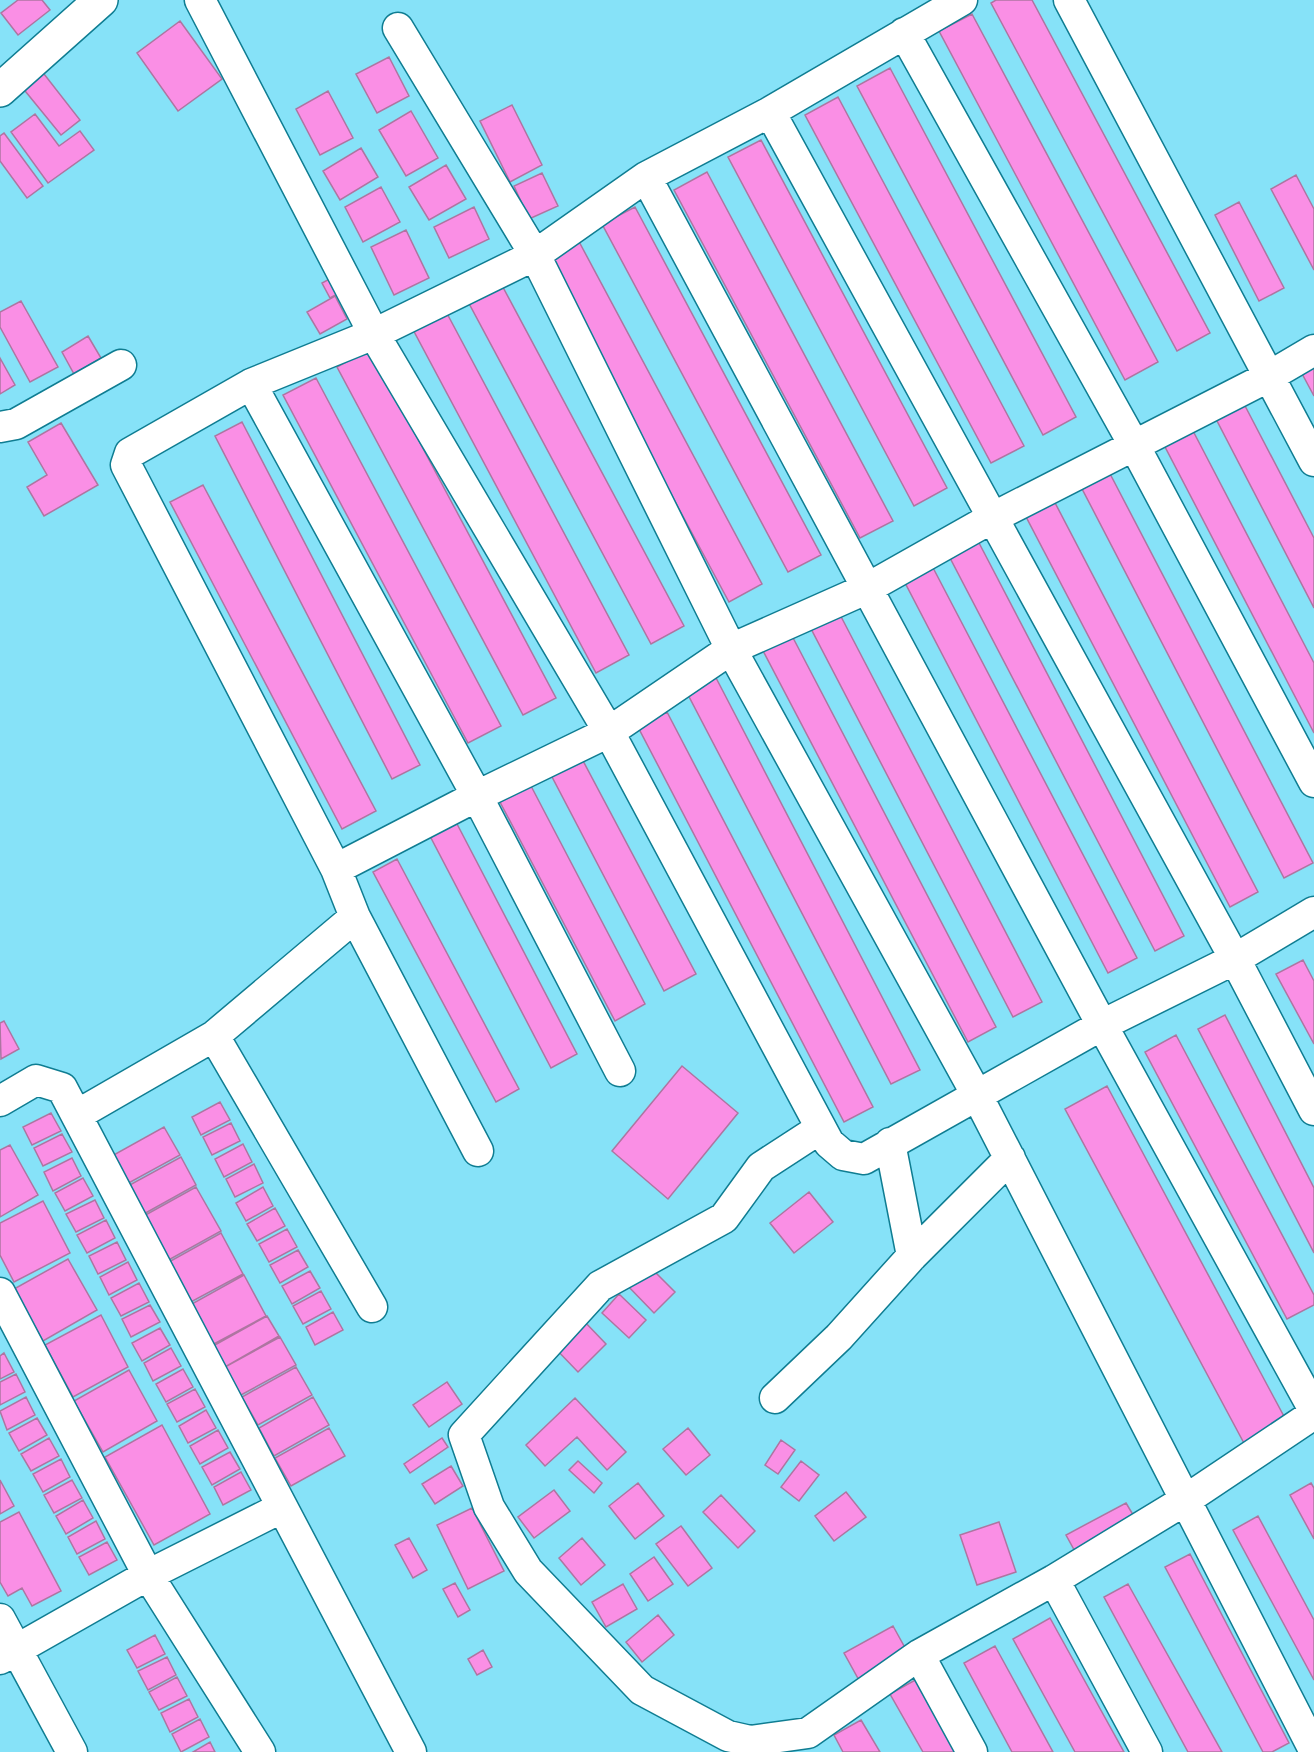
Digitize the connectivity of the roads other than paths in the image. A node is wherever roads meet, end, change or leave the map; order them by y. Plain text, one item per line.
1 (101, 0) edge
2 (200, 0) edge
3 (962, 0) edge
4 (1069, 0) edge
5 (398, 28) dead end
6 (904, 33) junction
7 (0, 90) edge
8 (770, 112) junction
9 (646, 177) junction
10 (535, 255) junction
11 (374, 334) junction
12 (1314, 350) edge
13 (121, 365) dead end
14 (1269, 377) junction
15 (251, 384) junction
16 (0, 427) edge
17 (1134, 445) junction
18 (1314, 461) edge
19 (992, 518) junction
20 (866, 589) junction
21 (731, 649) junction
22 (609, 732) junction
23 (1314, 782) edge
24 (477, 796) junction
25 (336, 869) junction
26 (1314, 912) edge
27 (355, 917) junction
28 (1235, 960) junction
29 (1102, 1025) junction
30 (214, 1036) junction
31 (620, 1071) dead end
32 (978, 1097) junction
33 (0, 1101) edge
34 (1314, 1110) edge
35 (77, 1115) junction
36 (821, 1128) junction
37 (890, 1143) junction
38 (478, 1151) dead end
39 (1010, 1158) junction
40 (912, 1256) junction
41 (0, 1293) edge
42 (372, 1308) dead end
43 (775, 1398) dead end
44 (1314, 1412) edge
45 (1187, 1499) junction
46 (282, 1508) junction
47 (148, 1575) junction
48 (1054, 1580) junction
49 (0, 1619) edge
50 (9, 1655) edge
51 (919, 1655) junction
52 (813, 1743) edge
53 (1314, 1750) edge
54 (72, 1752) edge
55 (260, 1752) edge
56 (411, 1752) edge
57 (972, 1752) edge
58 (1147, 1752) edge

1 - 7 street
2 - 11 street
3 - 6 street
4 - 14 street
5 - 10 street
6 - 8 street
6 - 17 street
8 - 9 street
8 - 19 street
9 - 10 street
9 - 20 street
10 - 11 street
10 - 21 street
11 - 15 street
11 - 22 street
12 - 14 street
13 - 16 street
14 - 17 street
14 - 18 street
15 - 24 street
15 - 25 street
17 - 19 street
17 - 23 street
19 - 20 street
19 - 28 street
20 - 21 street
20 - 29 street
21 - 22 street
21 - 32 street
22 - 24 street
22 - 36 street
24 - 25 street
24 - 31 street
25 - 27 street
26 - 28 street
27 - 30 street
27 - 38 street
28 - 29 street
28 - 34 street
29 - 32 street
29 - 44 street
30 - 35 street
30 - 42 street
32 - 37 street
32 - 39 street
33 - 35 street
35 - 46 street
36 - 37 street
36 - 52 street
37 - 40 street
39 - 40 street
39 - 45 street
40 - 43 street
41 - 47 street
44 - 45 street
45 - 48 street
45 - 53 street
46 - 47 street
46 - 56 street
47 - 50 street
47 - 55 street
48 - 51 street
48 - 58 street
49 - 50 street
50 - 54 street
51 - 52 street
51 - 57 street

